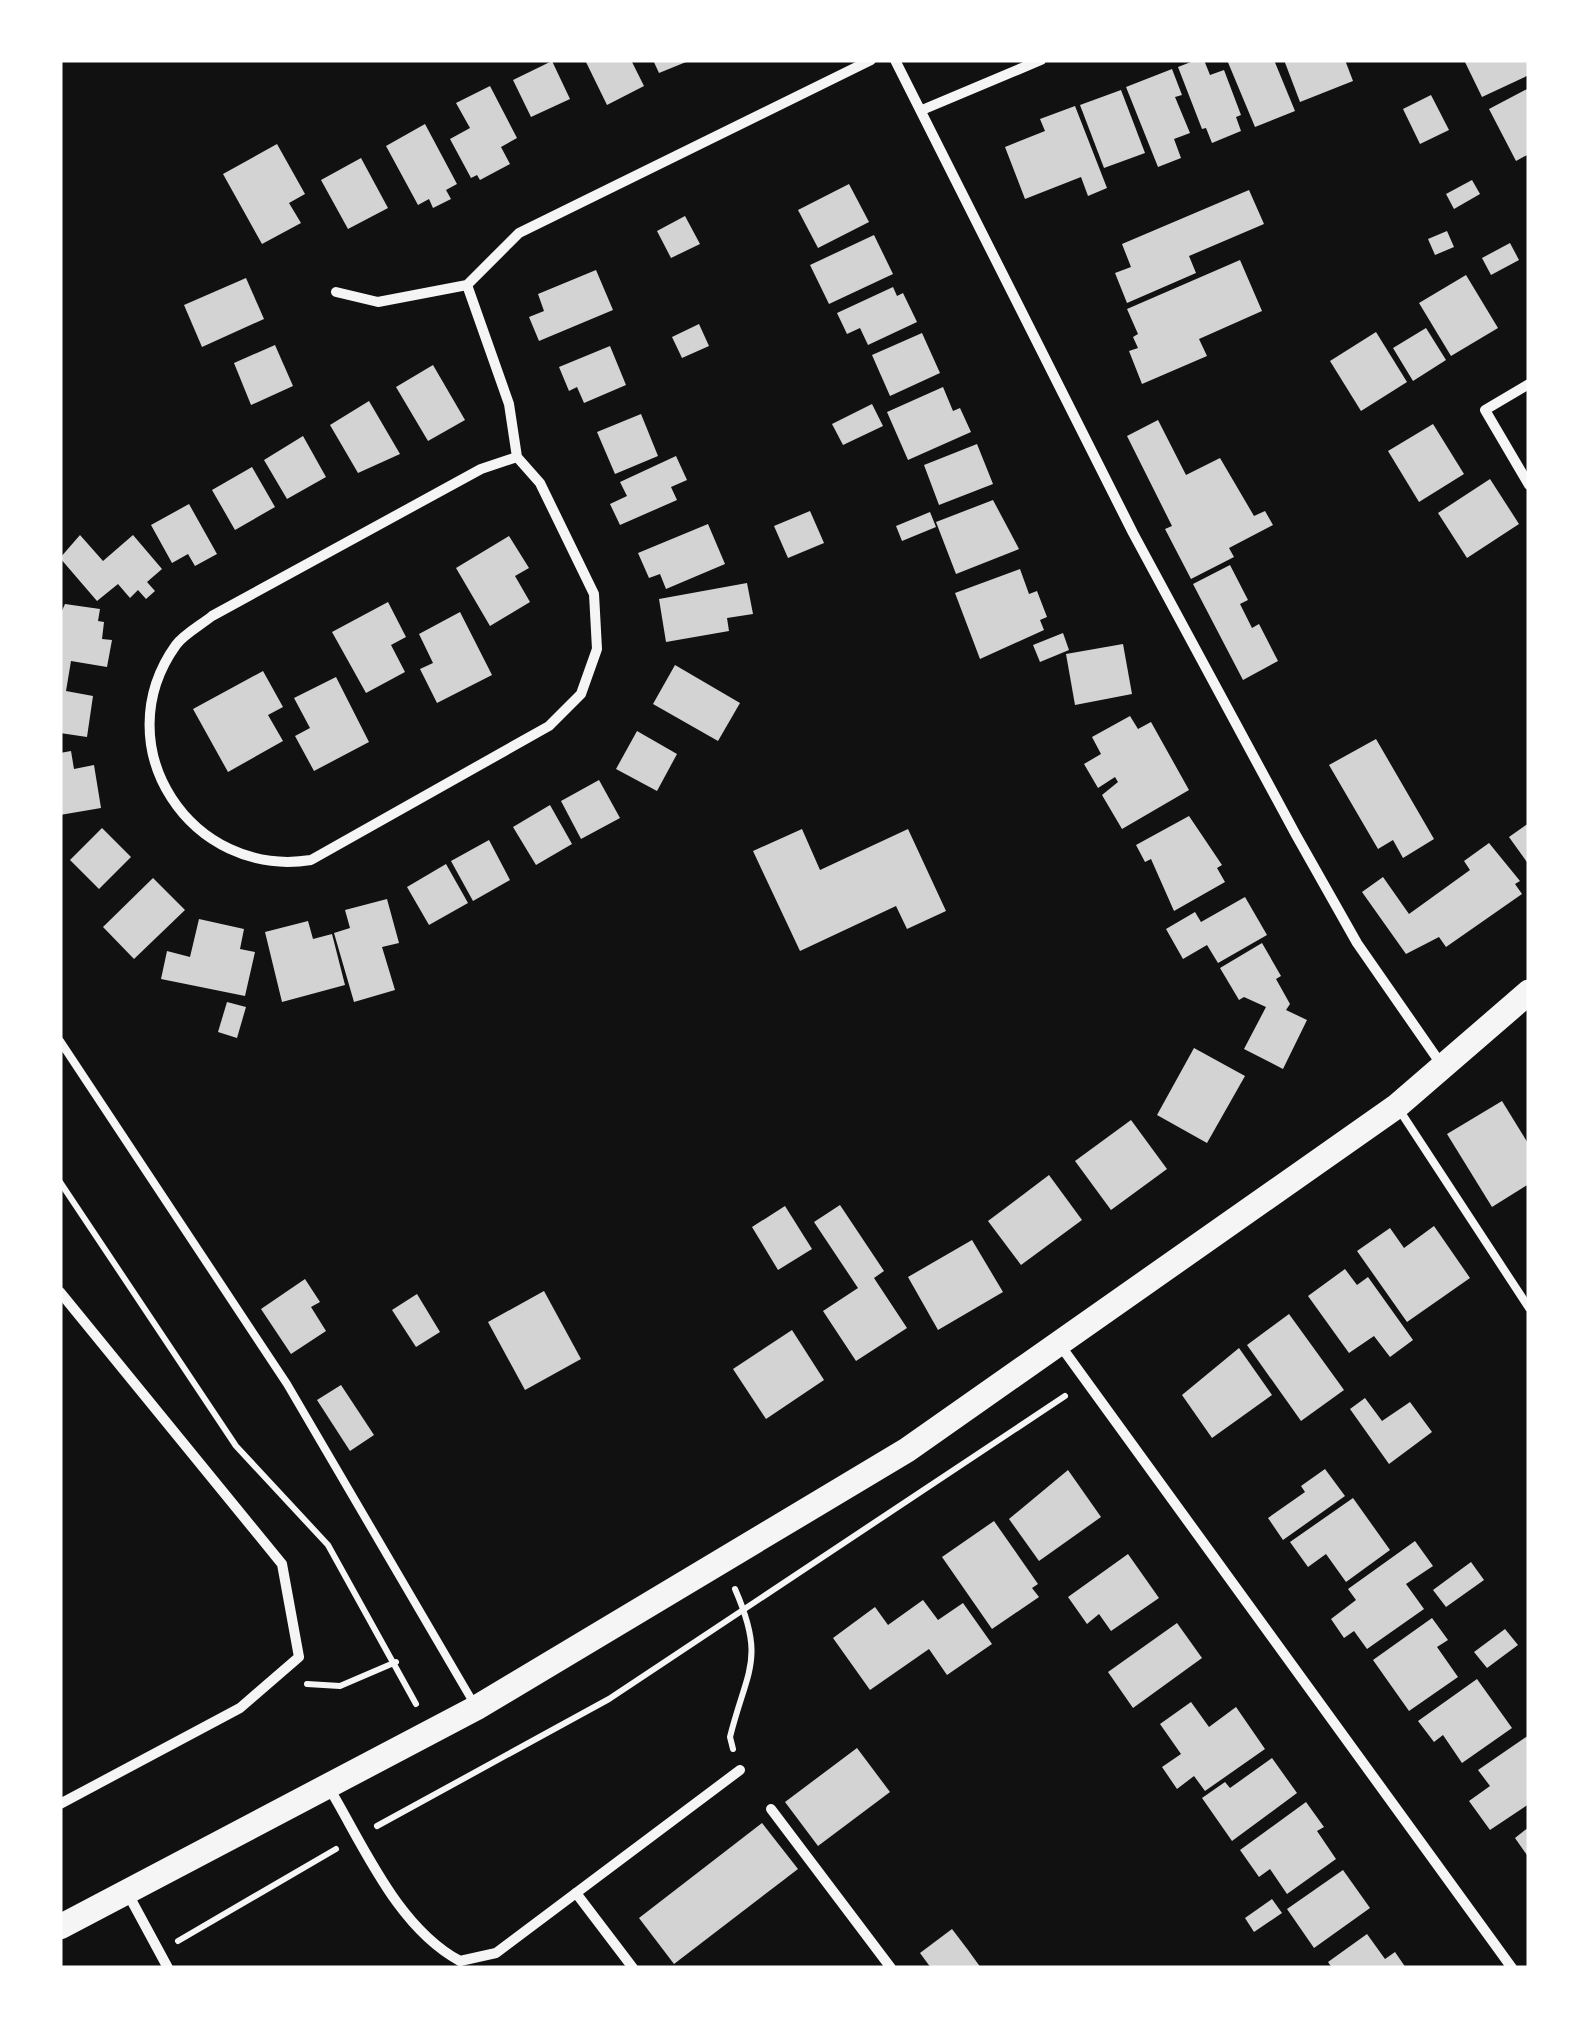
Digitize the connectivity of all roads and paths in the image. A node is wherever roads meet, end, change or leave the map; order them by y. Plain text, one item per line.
1 (871, 60) edge
2 (895, 60) edge
3 (1041, 60) edge
4 (922, 110) junction
5 (467, 285) junction
6 (336, 292) dead end
7 (1529, 384) edge
8 (517, 457) junction
9 (1529, 486) edge
10 (1529, 992) edge
11 (60, 1040) edge
12 (1443, 1066) junction
13 (1397, 1106) junction
14 (60, 1182) edge
15 (60, 1292) edge
16 (1529, 1308) edge
17 (1060, 1346) junction
18 (1089, 1380) junction
19 (722, 1561) junction
20 (744, 1610) junction
21 (396, 1662) junction
22 (270, 1682) junction
23 (476, 1708) junction
24 (429, 1732) junction
25 (740, 1770) joint
26 (327, 1785) junction
27 (60, 1804) edge
28 (771, 1809) dead end
29 (358, 1836) junction
30 (127, 1891) junction
31 (576, 1893) junction
32 (60, 1927) edge
33 (157, 1953) junction
34 (458, 1965) edge
35 (168, 1968) edge
36 (633, 1968) edge
37 (891, 1968) edge
38 (1512, 1968) edge

1 - 5 street
2 - 4 street
3 - 4 street
4 - 12 street
5 - 6 street
5 - 8 street
7 - 9 street
8 - 8 street
10 - 12 main road
11 - 23 lane
12 - 13 main road
13 - 16 lane
13 - 17 main road
14 - 21 path
15 - 22 street
17 - 18 street
17 - 19 main road
18 - 20 path
18 - 38 street
19 - 20 path
19 - 23 main road
20 - 25 path
20 - 29 path
21 - 22 path
21 - 24 path
22 - 27 street
23 - 24 main road
24 - 26 main road
25 - 31 street
26 - 29 street
26 - 30 main road
28 - 37 street
29 - 33 path
29 - 34 street
30 - 32 main road
30 - 33 street
31 - 34 street
31 - 36 street
33 - 35 street

